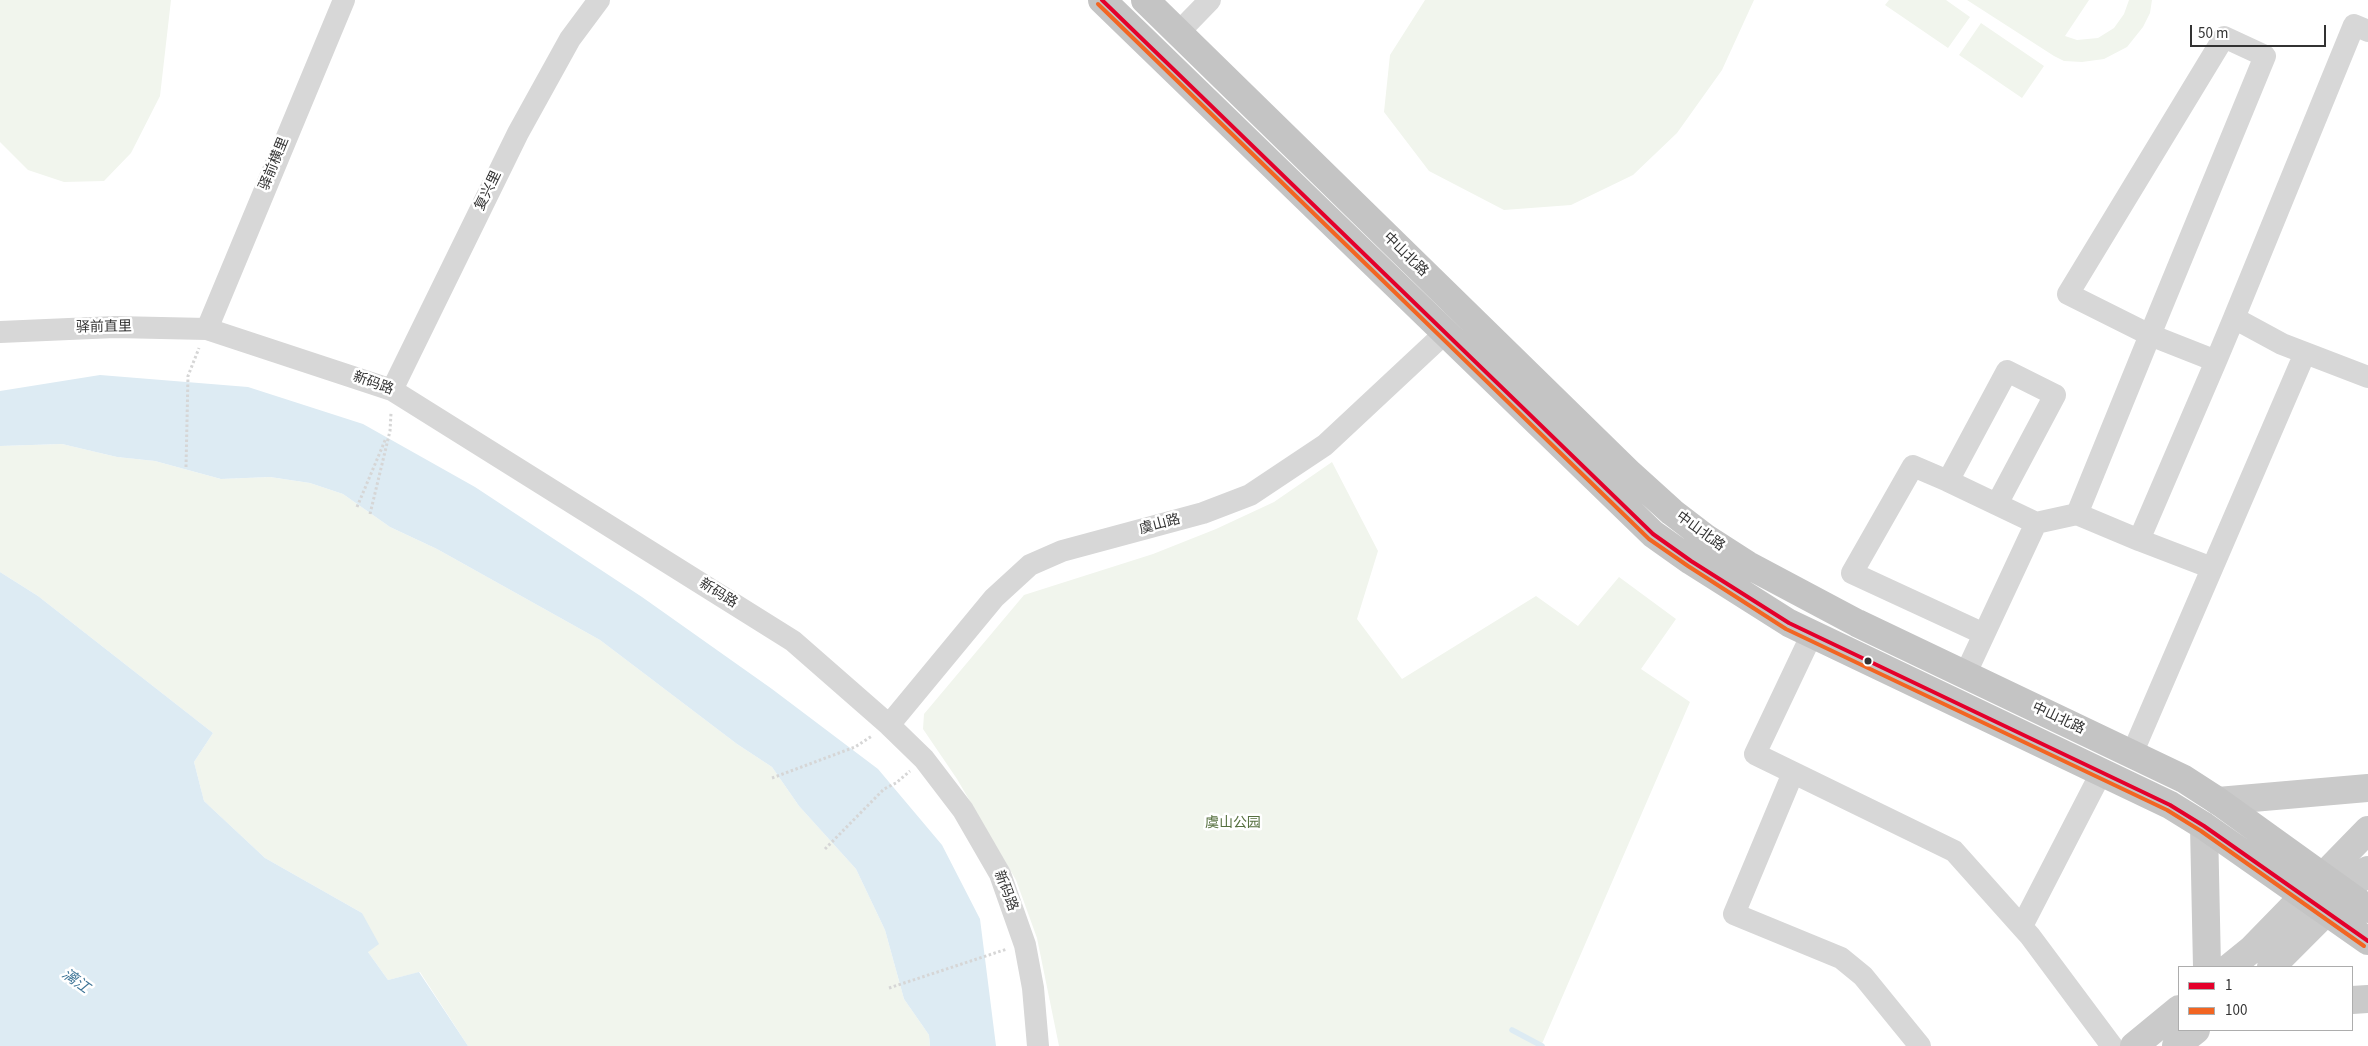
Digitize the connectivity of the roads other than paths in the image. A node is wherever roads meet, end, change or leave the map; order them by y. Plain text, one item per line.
1 (344, 0) edge
2 (599, 0) edge
3 (1102, 0) edge
4 (1144, 0) edge
5 (1210, 0) edge
6 (2368, 31) edge
7 (1178, 33) junction
8 (2234, 318) junction
9 (207, 329) junction
10 (0, 332) edge
11 (1445, 333) junction
12 (2150, 335) junction
13 (2305, 353) junction
14 (2216, 361) junction
15 (2368, 377) edge
16 (392, 390) junction
17 (1948, 481) junction
18 (1997, 504) junction
19 (2077, 514) junction
20 (2036, 523) junction
21 (2139, 540) junction
22 (2212, 568) junction
23 (1812, 634) junction
24 (1984, 634) junction
25 (1965, 675) junction
26 (889, 725) junction
27 (2132, 754) junction
28 (2101, 772) junction
29 (1794, 773) junction
30 (2368, 788) edge
31 (2218, 800) junction
32 (2204, 826) junction
33 (2368, 830) edge
34 (2368, 870) edge
35 (2323, 876) junction
36 (2304, 896) junction
37 (2336, 902) junction
38 (2368, 909) edge
39 (2022, 926) junction
40 (2368, 940) edge
41 (2207, 966) edge
42 (2231, 966) edge
43 (2272, 966) edge
44 (2368, 999) edge
45 (2353, 1000) edge
46 (2178, 1010) edge
47 (2195, 1031) edge
48 (1038, 1046) edge
49 (1920, 1046) edge
50 (2112, 1046) edge
51 (2134, 1046) edge
52 (2176, 1046) edge

1 - 9 street, 驿前横里
2 - 16 street, 复兴里
3 - 11 highway, 中山北路
4 - 7 highway, 中山北路
5 - 7 street
6 - 8 street
7 - 25 highway, 中山北路
8 - 13 street
8 - 14 street
9 - 10 street, 驿前直里
9 - 16 street, 新码路
11 - 23 highway, 中山北路
11 - 26 street, 虞山路
12 - 12 street
12 - 14 street
12 - 19 street
13 - 15 street
13 - 22 street
14 - 21 street
16 - 26 street, 新码路
17 - 18 street
17 - 18 street
17 - 24 street
18 - 20 street
19 - 20 street
19 - 21 street
20 - 24 street
21 - 22 street
22 - 27 street
23 - 28 highway, 中山北路
23 - 29 street
24 - 25 street
25 - 27 highway, 中山北路
26 - 48 street, 新码路
27 - 31 highway, 中山北路
28 - 32 highway, 中山北路
28 - 39 street
29 - 39 street
29 - 49 street
30 - 31 main road
31 - 35 highway, 中山北路
32 - 36 highway, 中山北路
32 - 41 main road
33 - 35 main road
34 - 37 main road
35 - 36 main road
35 - 37 highway, 中山北路
36 - 37 highway, 中山北路
36 - 42 main road
37 - 38 highway, 中山北路
37 - 40 highway, 中山北路
37 - 43 main road
39 - 50 street
44 - 45 main road
46 - 51 main road
47 - 52 main road

